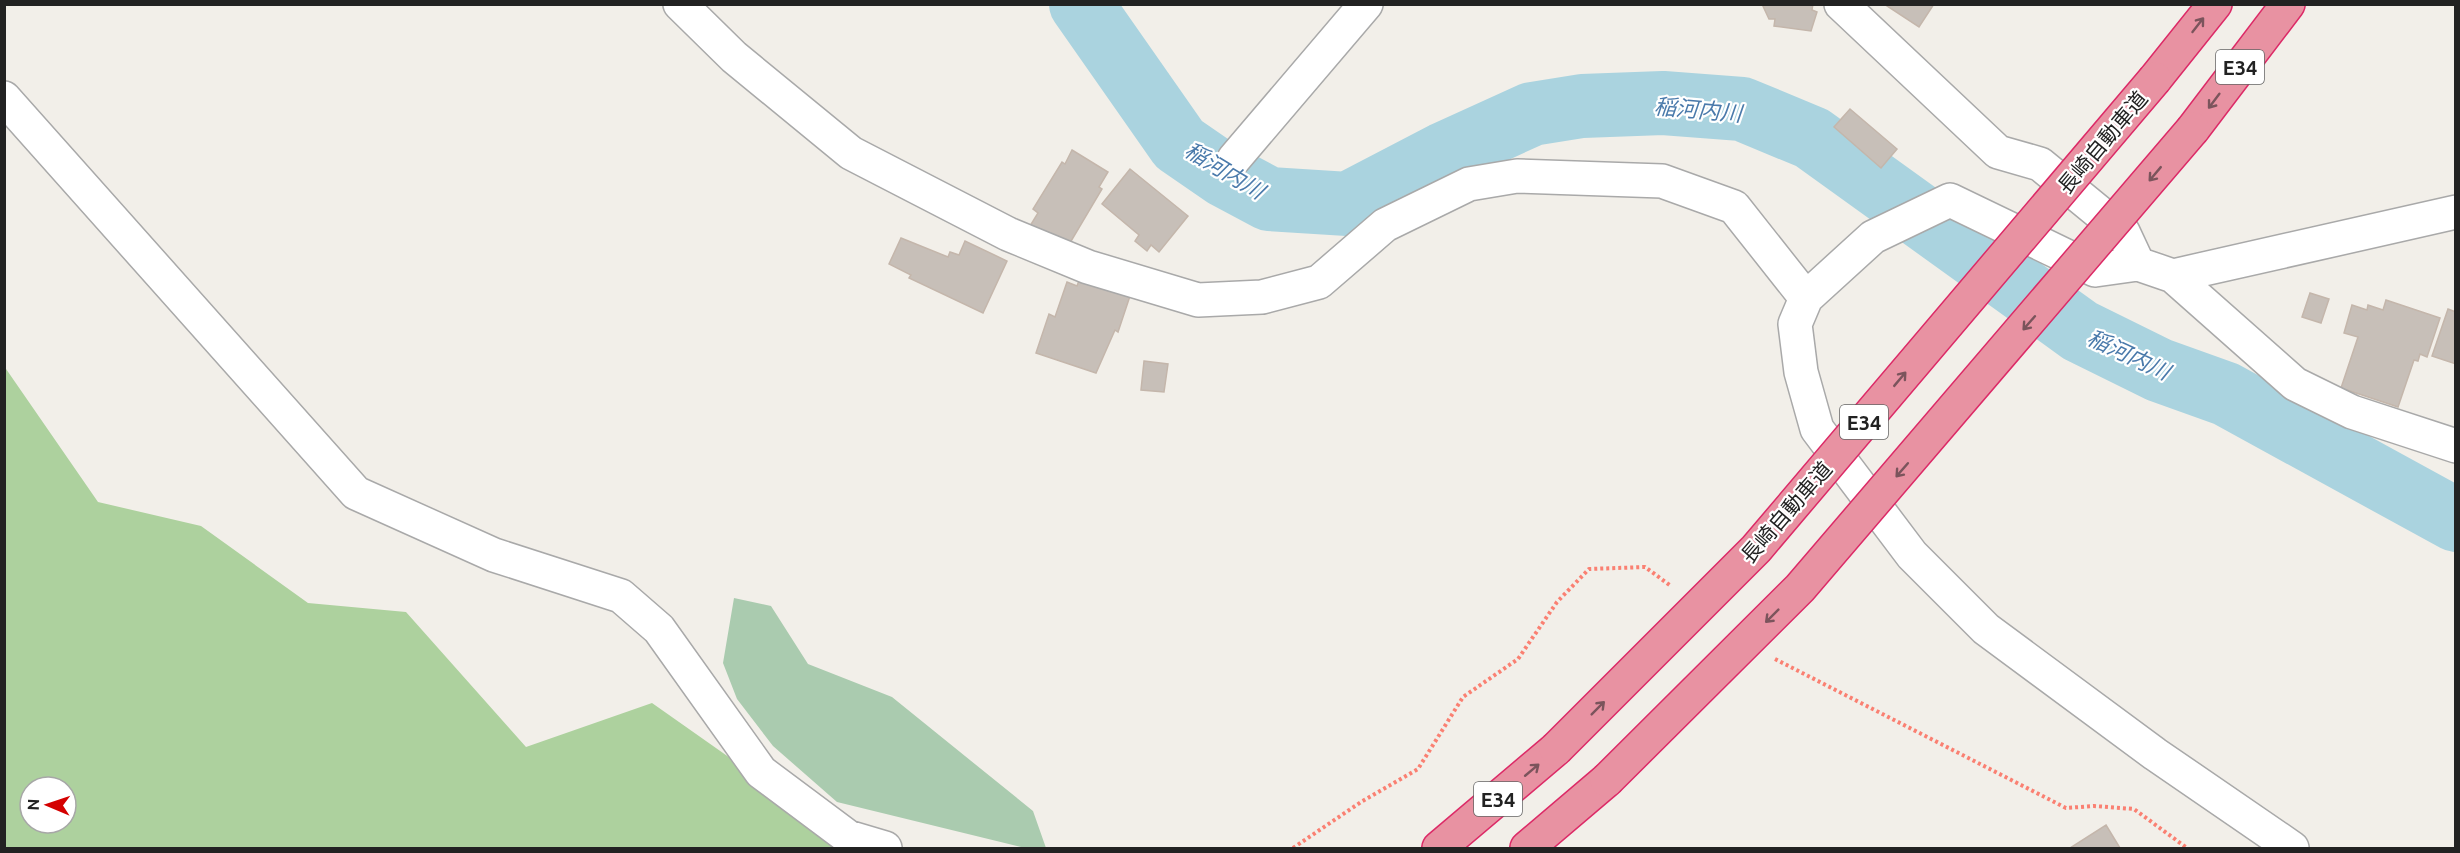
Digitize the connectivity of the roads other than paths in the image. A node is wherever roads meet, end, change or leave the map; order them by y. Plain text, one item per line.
1 (680, 4) edge
2 (1365, 4) edge
3 (1841, 4) edge
4 (2215, 4) edge
5 (2288, 4) edge
6 (4, 98) edge
7 (1234, 159) dead end
8 (2456, 212) edge
9 (2138, 264) junction
10 (2173, 276) junction
11 (1806, 298) junction
12 (2456, 446) edge
13 (885, 849) edge
14 (1439, 849) edge
15 (1527, 849) edge
16 (2292, 849) edge

1 - 11 street
2 - 7 street
3 - 9 street
14 -> 4 highway, 長崎自動車道 / E34, bridge
5 -> 15 highway, E34, bridge
6 - 13 street
8 - 10 street
9 - 10 street
9 - 11 street
10 - 12 street
11 - 16 street

